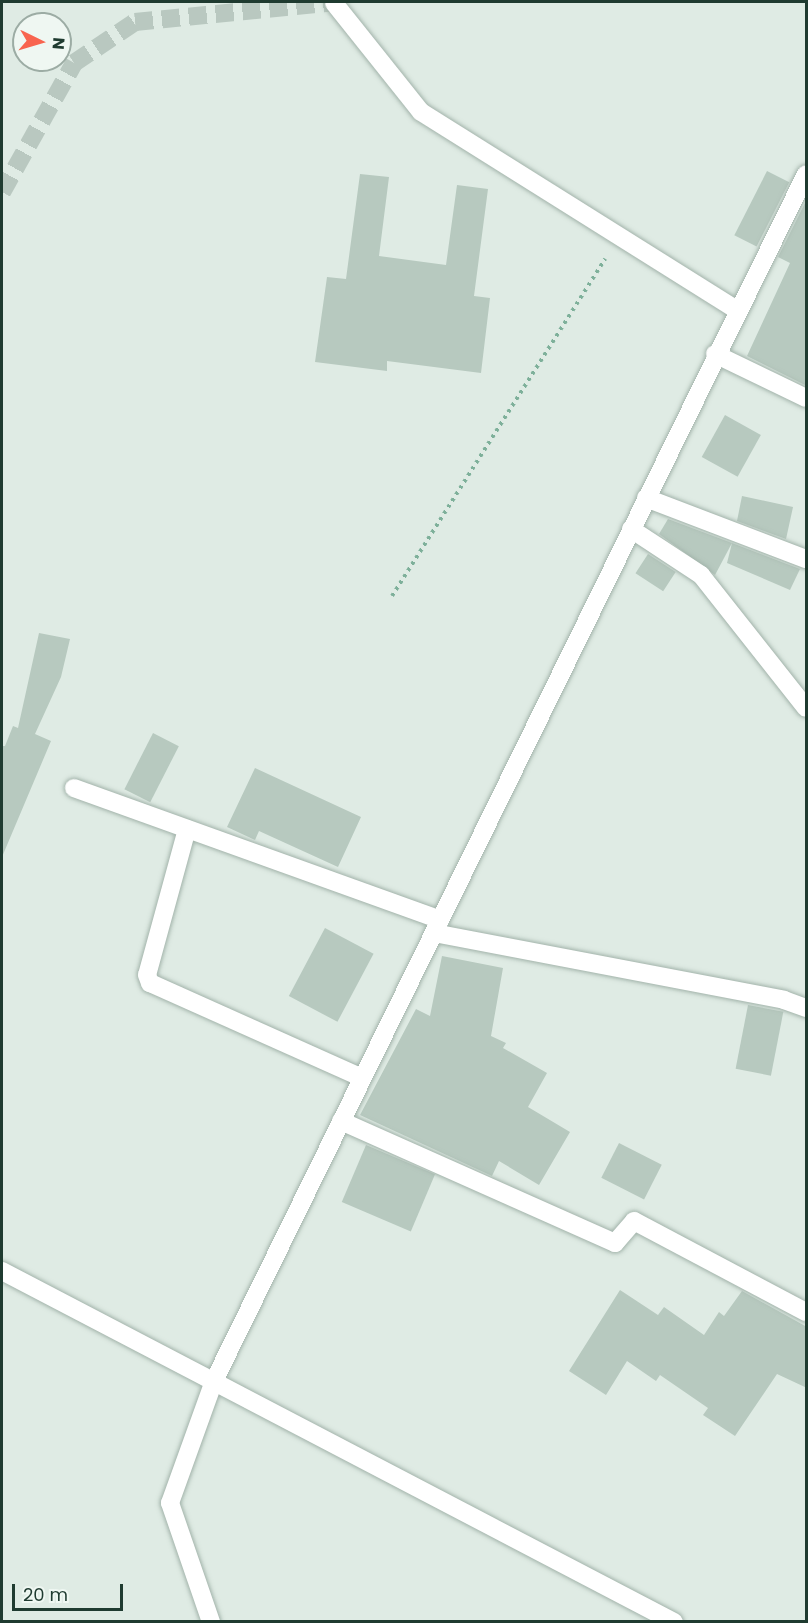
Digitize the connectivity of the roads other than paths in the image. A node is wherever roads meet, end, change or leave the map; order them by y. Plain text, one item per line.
1 (334, 3) dead end
2 (807, 174) edge
3 (736, 310) junction
4 (716, 354) junction
5 (807, 398) edge
6 (646, 498) junction
7 (631, 529) junction
8 (807, 559) edge
9 (807, 708) edge
10 (74, 788) dead end
11 (187, 829) junction
12 (437, 927) junction
13 (807, 1008) edge
14 (362, 1078) junction
15 (341, 1121) junction
16 (2, 1271) edge
17 (807, 1312) edge
18 (214, 1381) junction
19 (211, 1622) edge
20 (674, 1622) edge

1 - 3 street
2 - 3 street
3 - 4 street
4 - 5 street
4 - 6 street
6 - 7 street
6 - 8 street
7 - 9 street
7 - 12 street
10 - 11 street
11 - 12 street
11 - 14 street
12 - 13 street
12 - 14 street
14 - 15 street
15 - 17 street
15 - 18 street
16 - 18 street
18 - 19 street
18 - 20 street

